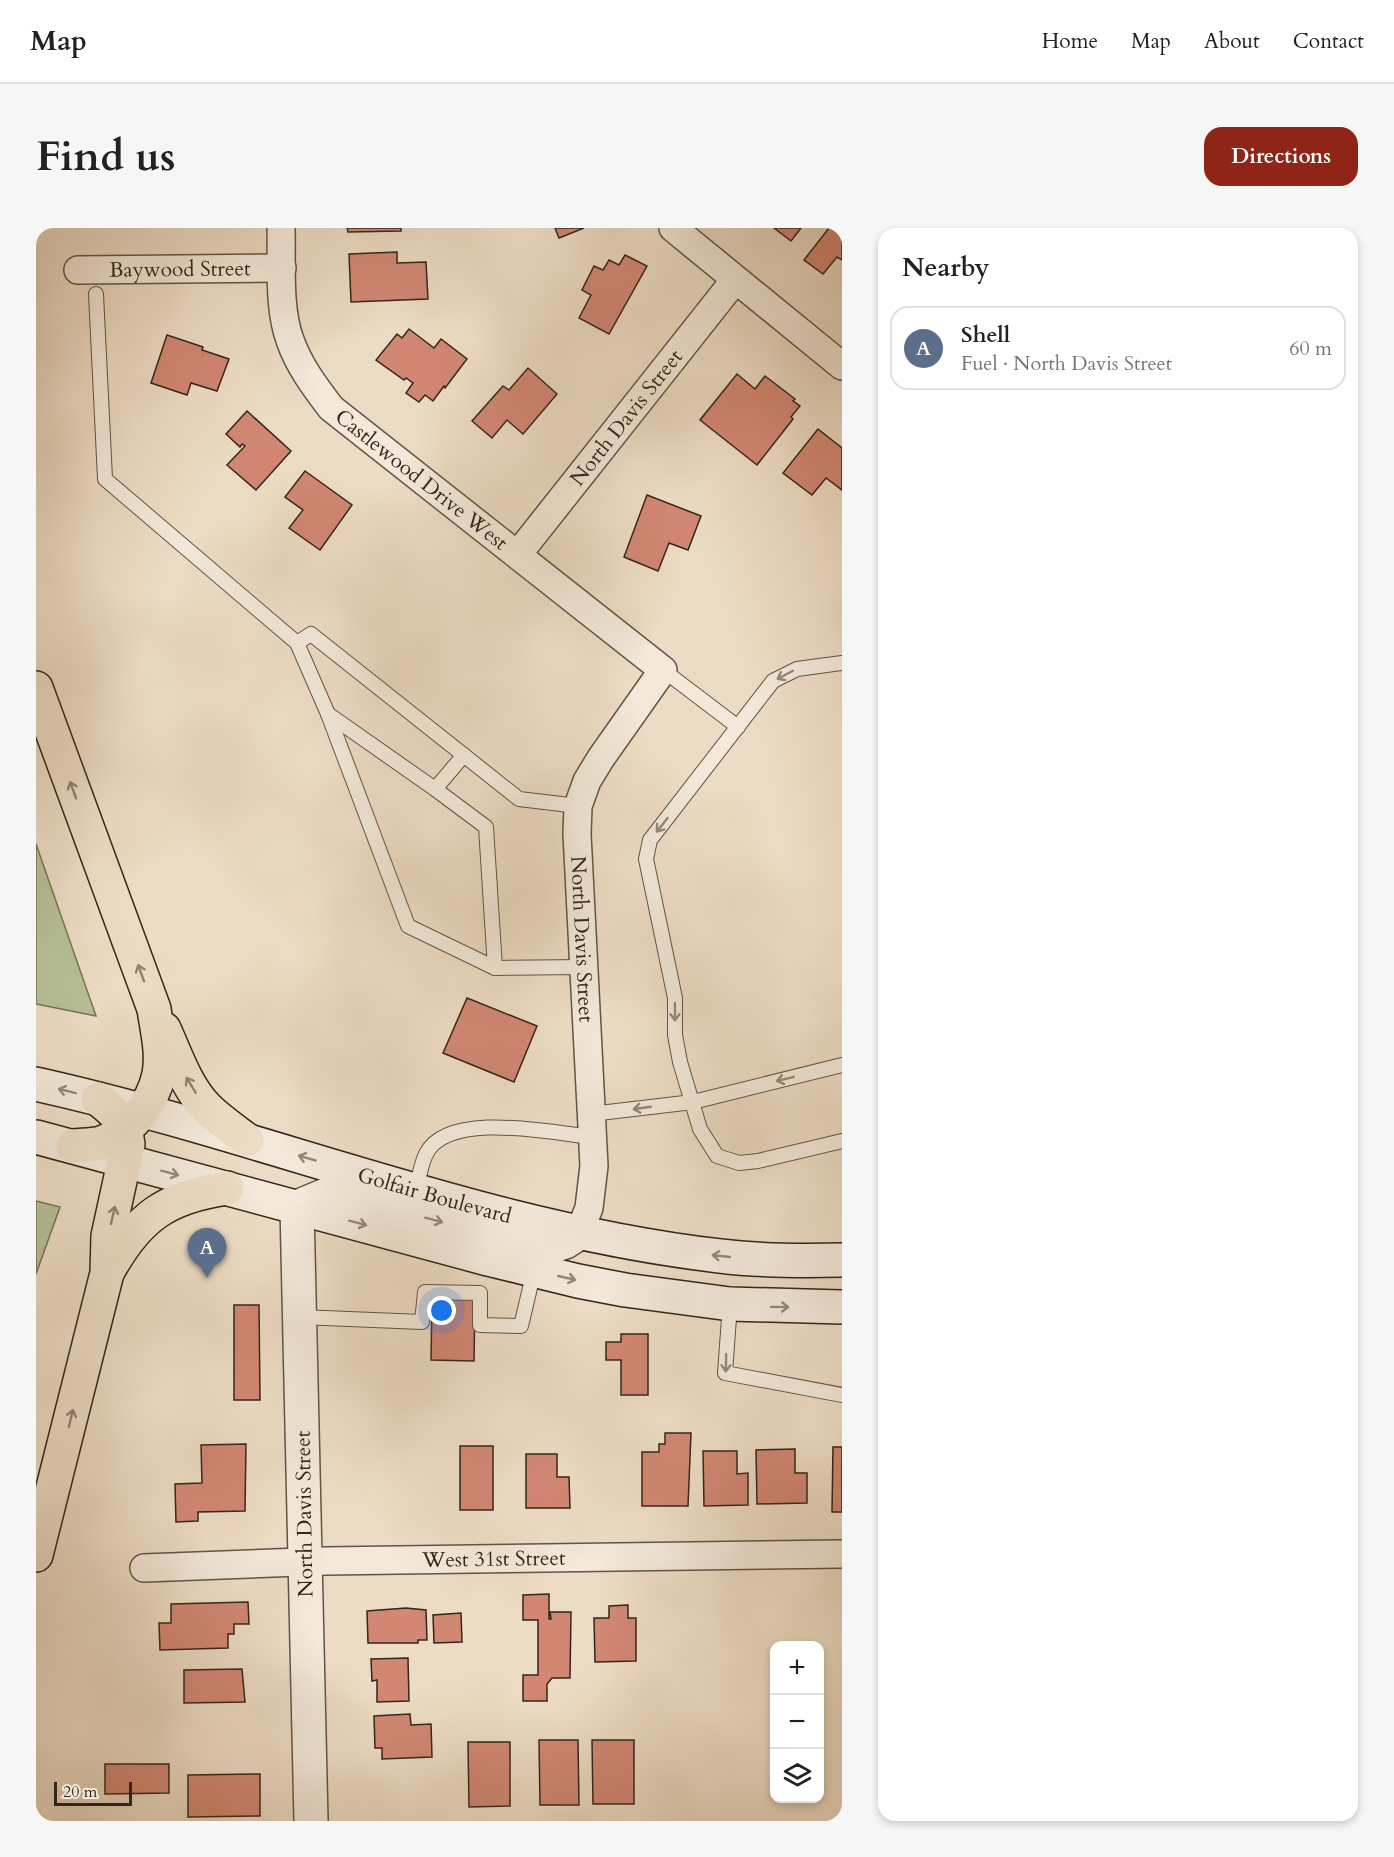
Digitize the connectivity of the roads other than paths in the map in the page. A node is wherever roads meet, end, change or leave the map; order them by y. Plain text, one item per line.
1 (281, 228) edge
2 (673, 228) edge
3 (282, 268) junction
4 (78, 270) dead end
5 (735, 280) junction
6 (96, 294) dead end
7 (842, 366) edge
8 (518, 554) junction
9 (297, 643) junction
10 (842, 663) edge
11 (663, 670) junction
12 (36, 688) edge
13 (328, 714) junction
14 (738, 727) junction
15 (464, 755) junction
16 (435, 789) junction
17 (578, 806) junction
18 (585, 967) junction
19 (495, 968) junction
20 (154, 1009) junction
21 (842, 1065) edge
22 (36, 1084) edge
23 (98, 1099) joint
24 (693, 1102) junction
25 (592, 1125) junction
26 (132, 1133) junction
27 (36, 1137) edge
28 (247, 1140) junction
29 (842, 1142) edge
30 (73, 1146) joint
31 (227, 1188) junction
32 (416, 1189) junction
33 (297, 1207) junction
34 (579, 1233) junction
35 (842, 1260) edge
36 (534, 1271) junction
37 (107, 1273) junction
38 (730, 1304) junction
39 (842, 1307) edge
40 (299, 1317) junction
41 (842, 1395) edge
42 (842, 1554) edge
43 (36, 1555) edge
44 (305, 1562) junction
45 (144, 1568) dead end
46 (311, 1821) edge

1 - 3 street, Castlewood Drive West
2 - 5 street
3 - 4 street, Baywood Street
3 - 8 street, Castlewood Drive West
5 - 7 street
5 - 8 street, North Davis Street
6 - 9 lane
8 - 11 street, Castlewood Drive West
9 - 13 lane
9 - 15 lane
10 -> 14 lane
11 - 14 lane
11 - 17 street, North Davis Street
20 -> 12 highway
13 - 16 lane
13 - 19 lane
14 -> 24 lane
15 - 16 lane
15 - 17 lane
16 - 19 lane
17 - 18 street, North Davis Street
18 - 19 lane
18 - 25 street, North Davis Street
20 - 26 highway
28 -> 20 highway
21 -> 24 lane
23 -> 22 main road
23 - 26 highway
24 -> 25 lane
24 - 29 lane
25 - 32 lane
25 - 34 street, North Davis Street
26 - 28 main road, Golfair Boulevard
26 - 30 highway
26 -> 31 main road
37 -> 26 highway
27 - 30 main road
32 -> 28 main road, Golfair Boulevard
31 - 33 main road
31 - 37 highway
32 - 34 main road, Golfair Boulevard
33 -> 34 main road
33 -> 36 main road
33 - 40 main road, North Davis Street
35 -> 34 main road, Golfair Boulevard
36 -> 38 main road
36 - 40 lane
43 -> 37 highway
38 -> 39 main road
38 -> 41 lane
40 - 44 main road, North Davis Street
42 - 44 street, West 31st Street
44 - 45 street, West 31st Street
44 - 46 main road, North Davis Street

